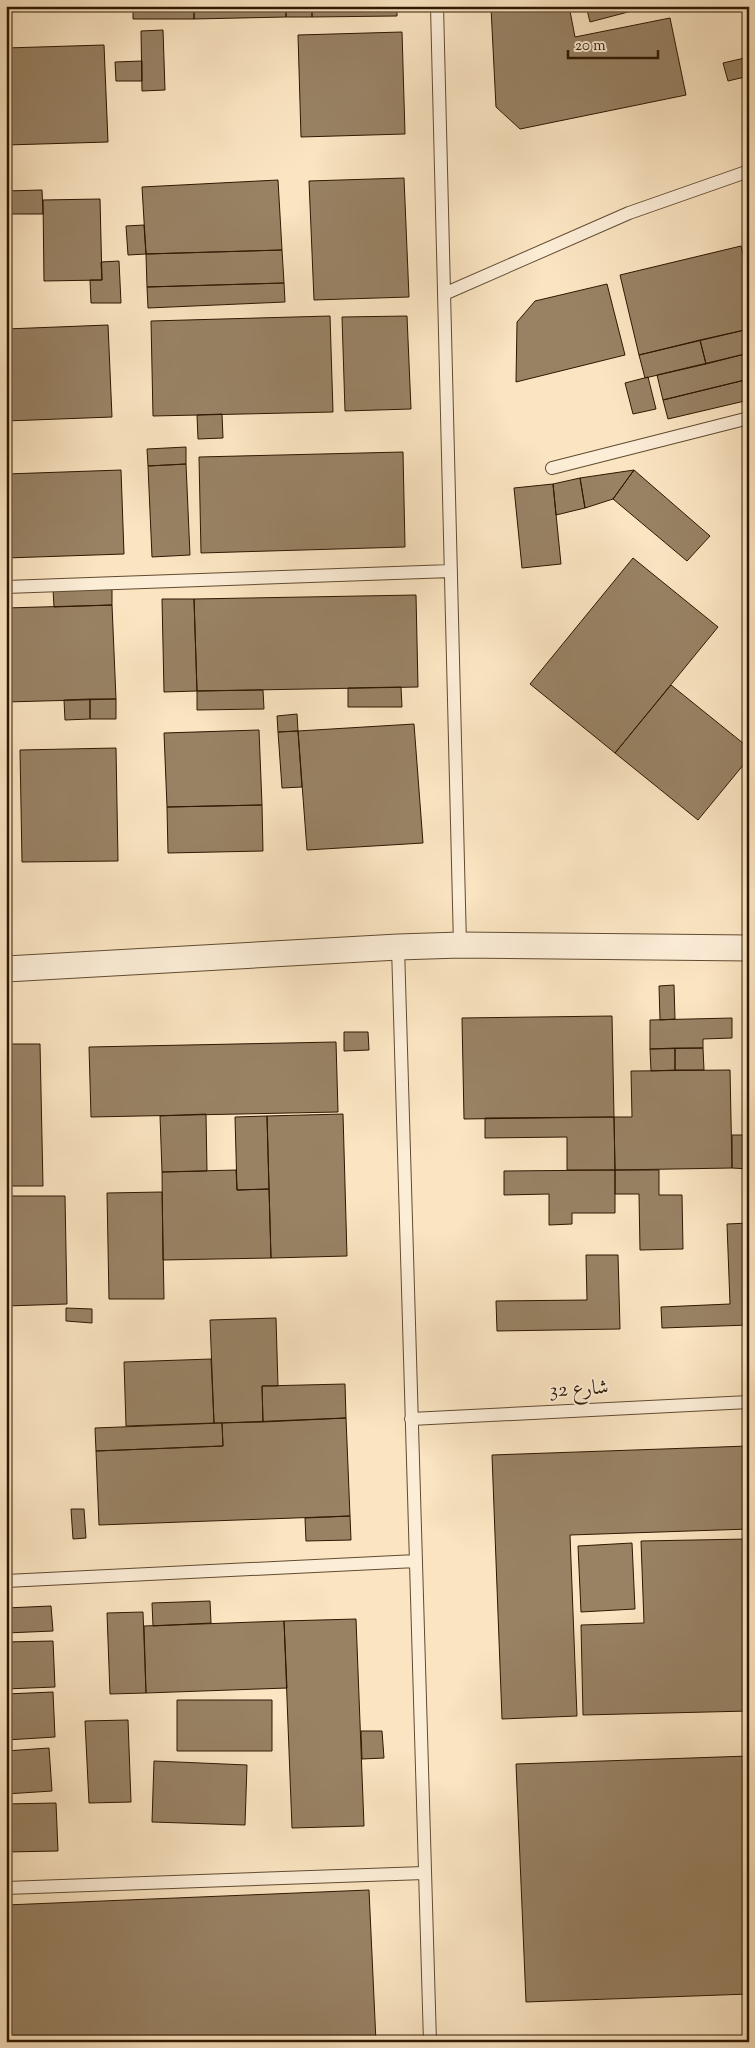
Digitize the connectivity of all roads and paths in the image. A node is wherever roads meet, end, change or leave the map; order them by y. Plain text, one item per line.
1 (438, 6) edge
2 (749, 171) edge
3 (444, 294) junction
4 (749, 418) edge
5 (552, 468) dead end
6 (451, 571) junction
7 (6, 587) edge
8 (460, 945) junction
9 (398, 947) junction
10 (749, 948) edge
11 (6, 969) edge
12 (749, 1402) edge
13 (411, 1419) junction
14 (416, 1560) junction
15 (6, 1581) edge
16 (424, 1873) junction
17 (6, 1888) edge
18 (430, 2042) edge

1 - 3 lane
2 - 3 lane
3 - 6 lane
4 - 5 lane
6 - 7 lane
6 - 8 lane
8 - 9 street
8 - 10 street
9 - 11 street
9 - 13 lane
12 - 13 lane, شارع 32
13 - 14 lane
14 - 15 lane
14 - 16 lane
16 - 17 lane
16 - 18 lane

